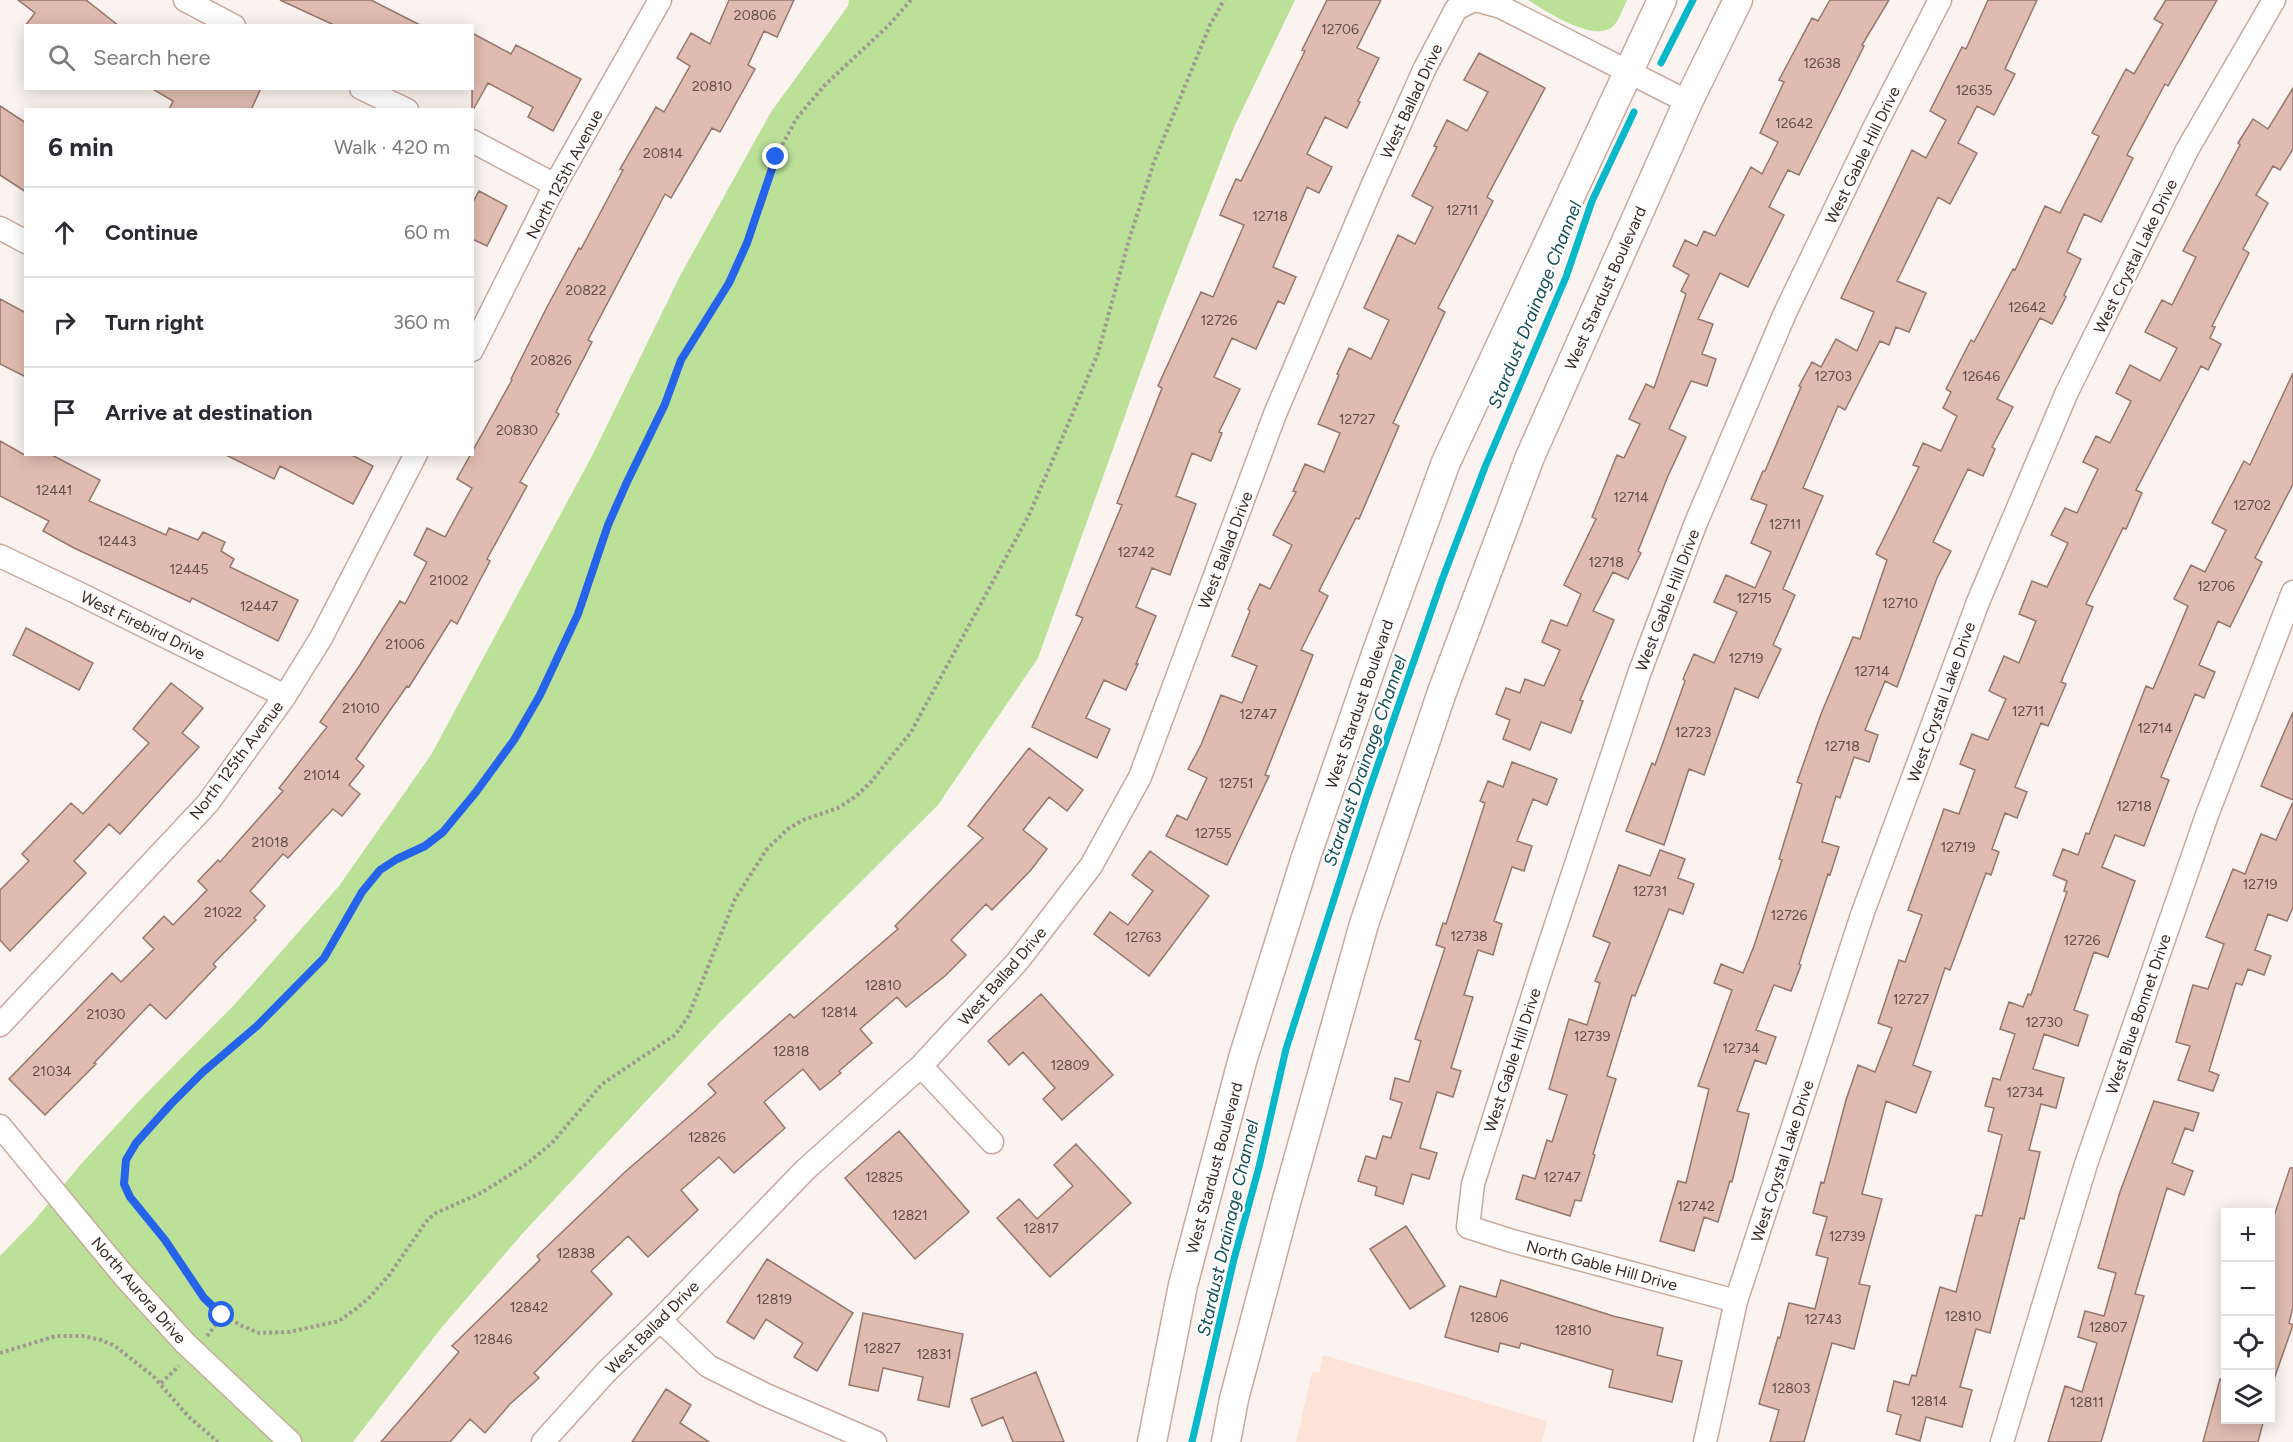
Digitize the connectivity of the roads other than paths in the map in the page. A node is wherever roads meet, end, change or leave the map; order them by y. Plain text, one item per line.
1 (184, 0) edge
2 (660, 0) edge
3 (1474, 0) edge
4 (1662, 0) edge
5 (1738, 0) edge
6 (1940, 0) edge
7 (2274, 0) edge
8 (230, 24) edge
9 (1629, 72) junction
10 (365, 90) edge
11 (1688, 102) junction
12 (403, 108) edge
13 (474, 142) edge
14 (555, 185) junction
15 (0, 228) edge
16 (24, 241) edge
17 (474, 346) edge
18 (415, 456) edge
19 (0, 556) edge
20 (2293, 592) edge
21 (285, 696) junction
22 (0, 1025) edge
23 (921, 1066) junction
24 (0, 1126) edge
25 (992, 1142) dead end
26 (1468, 1227) joint
27 (1736, 1301) junction
28 (660, 1320) junction
29 (290, 1442) edge
30 (543, 1442) edge
31 (875, 1442) edge
32 (1152, 1442) edge
33 (1226, 1442) edge
34 (1705, 1442) edge
35 (2002, 1442) edge

1 - 8 street
2 - 14 street, North 125th Avenue
3 - 9 street, West Ballad Drive
3 - 23 street, West Ballad Drive
4 - 9 street, West Stardust Boulevard
5 - 11 street, West Stardust Boulevard
6 - 26 street, West Gable Hill Drive
7 - 27 street, West Crystal Lake Drive
9 - 11 street, West Ballad Drive
9 - 32 street, West Stardust Boulevard
10 - 12 street
11 - 33 street, West Stardust Boulevard
13 - 14 street
14 - 17 street, North 125th Avenue
15 - 16 street
18 - 21 street, North 125th Avenue
19 - 21 street, West Firebird Drive
20 - 35 street, West Blue Bonnet Drive
21 - 22 street, North 125th Avenue
23 - 25 street
23 - 28 street, West Ballad Drive
24 - 29 street, North Aurora Drive
26 - 27 street, North Gable Hill Drive
27 - 34 street, West Crystal Lake Drive
28 - 30 street, West Ballad Drive
28 - 31 street

